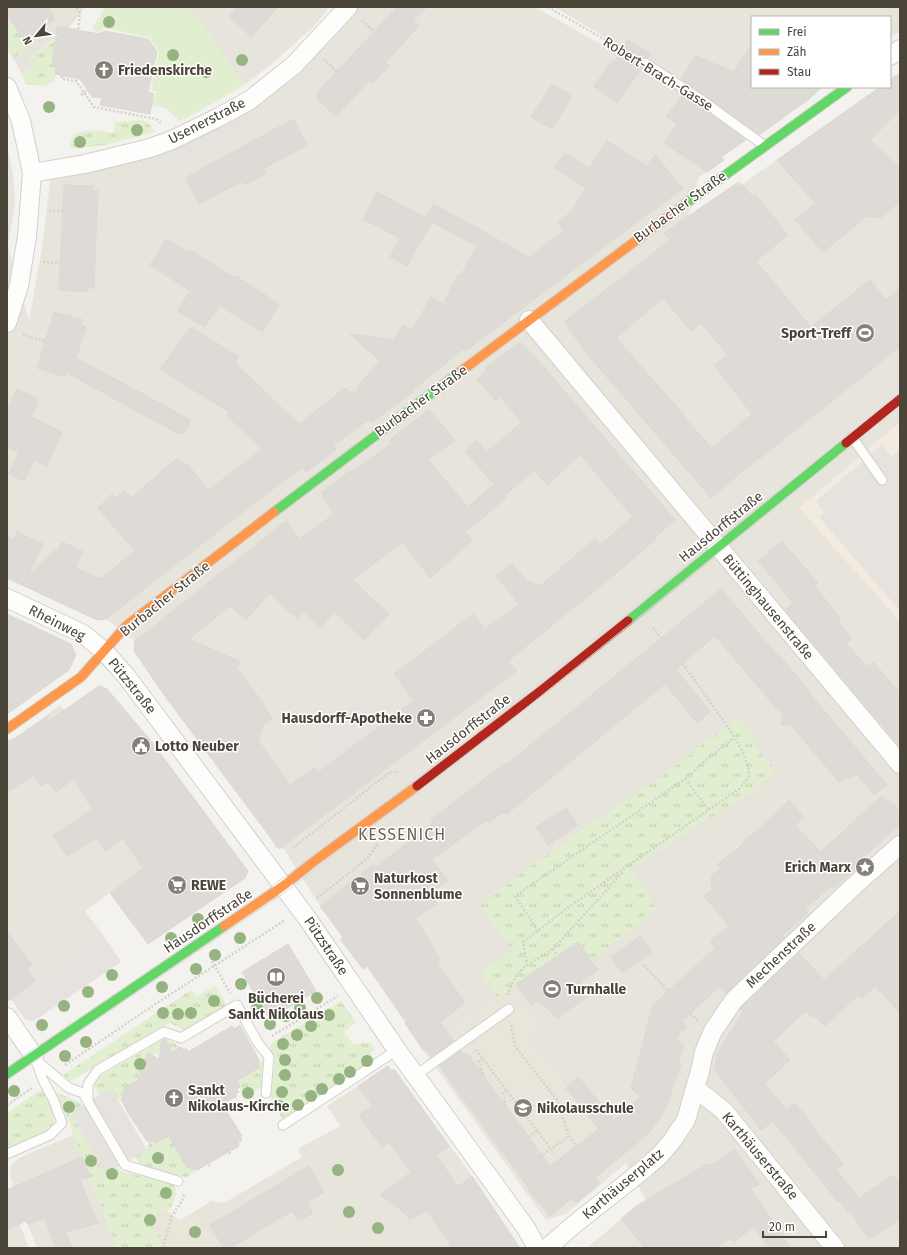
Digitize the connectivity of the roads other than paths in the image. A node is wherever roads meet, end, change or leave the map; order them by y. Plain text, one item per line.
1 (348, 7) edge
2 (900, 49) edge
3 (891, 55) edge
4 (645, 63) road end
5 (7, 87) edge
6 (846, 88) edge
7 (765, 146) junction
8 (32, 173) junction
9 (529, 320) junction
10 (7, 323) edge
11 (900, 399) edge
12 (852, 437) junction
13 (882, 480) dead end
14 (718, 546) junction
15 (7, 598) edge
16 (104, 651) junction
17 (7, 729) edge
18 (900, 764) edge
19 (900, 845) edge
20 (283, 886) junction
21 (509, 1009) road end
22 (7, 1017) edge
23 (397, 1050) junction
24 (35, 1058) junction
25 (7, 1074) edge
26 (416, 1075) junction
27 (695, 1088) junction
28 (266, 1093) dead end
29 (88, 1102) junction
30 (283, 1125) dead end
31 (7, 1154) edge
32 (178, 1181) road end
33 (537, 1248) edge
34 (547, 1248) edge
35 (835, 1248) edge

1 - 8 street, Usenerstraße
2 - 3 street
4 - 7 lane, Robert-Brach-Gasse
5 - 8 street
6 - 7 main road, Burbacher Straße
7 - 9 main road, Burbacher Straße
8 - 10 street
9 - 14 street, Büttinghausenstraße
9 - 16 main road, Burbacher Straße
11 - 12 main road, Hausdorffstraße
12 - 13 lane
12 - 14 main road, Hausdorffstraße
14 - 18 street, Büttinghausenstraße
14 - 20 main road, Hausdorffstraße
15 - 16 street, Rheinweg
16 - 17 main road, Burbacher Straße
16 - 20 street, Pützstraße
19 - 27 street, Mechenstraße
20 - 23 street, Pützstraße
20 - 24 main road, Hausdorffstraße
21 - 26 lane
22 - 24 street
23 - 26 street, Pützstraße
23 - 30 lane
24 - 25 main road, Hausdorffstraße
24 - 29 lane
24 - 31 lane
26 - 33 street, Pützstraße
27 - 34 street, Karthäuserplatz
27 - 35 street, Karthäuserstraße
28 - 29 lane
29 - 32 lane

